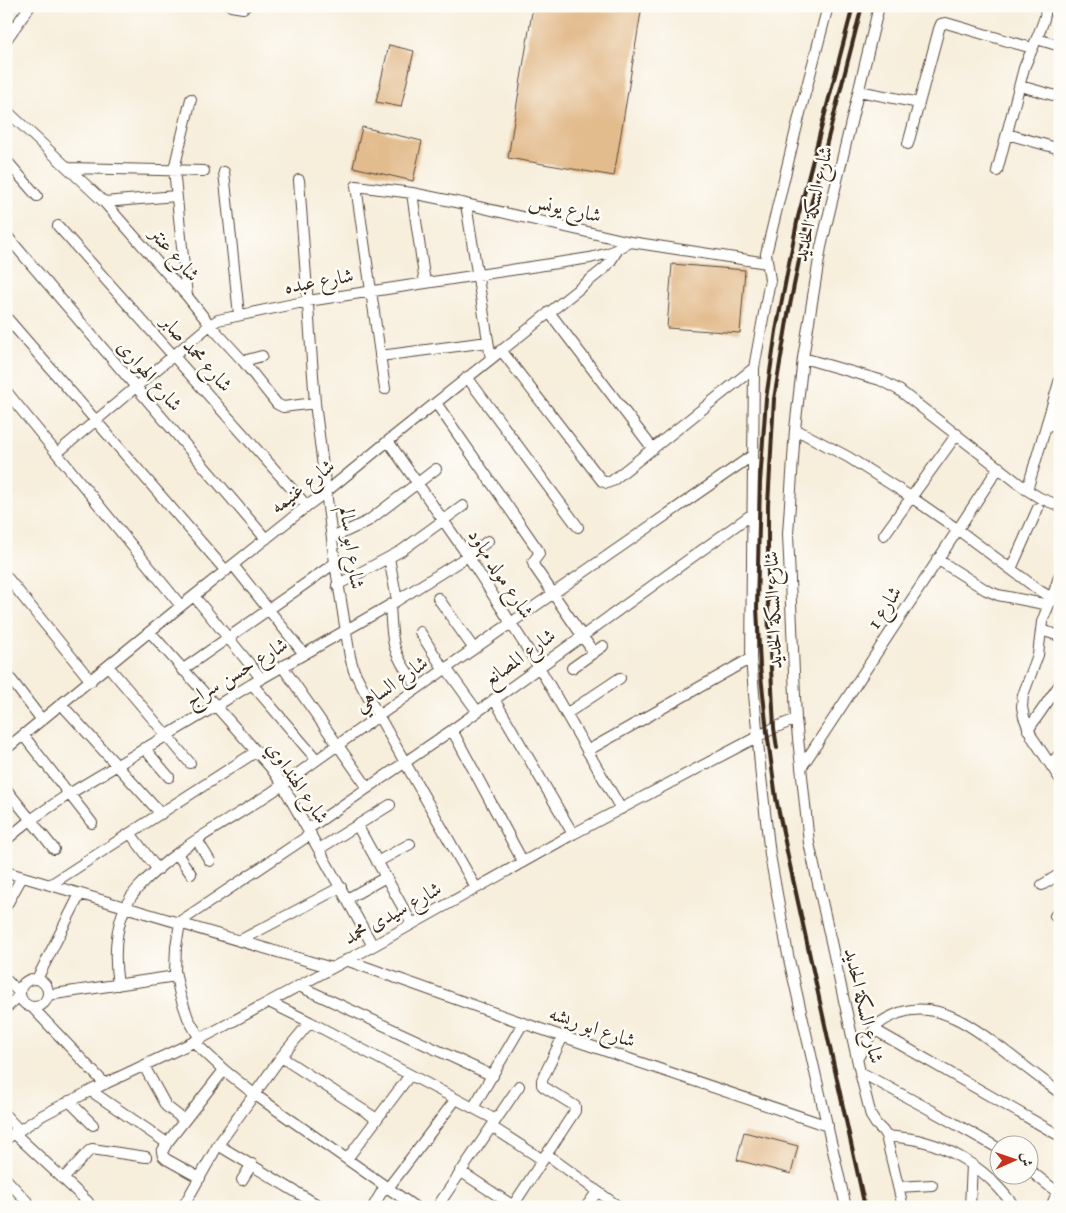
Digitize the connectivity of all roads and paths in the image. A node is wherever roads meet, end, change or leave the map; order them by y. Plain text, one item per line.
1 (30, 6) edge
2 (232, 6) edge
3 (246, 6) edge
4 (828, 6) edge
5 (879, 6) edge
6 (1043, 6) edge
7 (6, 40) edge
8 (1034, 43) junction
9 (1060, 46) edge
10 (1020, 86) junction
11 (859, 91) junction
12 (1060, 98) edge
13 (191, 99) dead end
14 (919, 103) junction
15 (6, 110) edge
16 (1007, 134) junction
17 (908, 144) dead end
18 (1060, 149) edge
19 (6, 160) edge
20 (68, 168) junction
21 (174, 169) junction
22 (204, 171) dead end
23 (997, 171) dead end
24 (224, 172) dead end
25 (298, 180) dead end
26 (412, 193) junction
27 (36, 196) dead end
28 (176, 196) junction
29 (104, 202) junction
30 (466, 204) junction
31 (58, 226) dead end
32 (6, 235) edge
33 (632, 242) junction
34 (618, 249) junction
35 (766, 263) junction
36 (477, 275) junction
37 (425, 283) junction
38 (371, 291) junction
39 (187, 296) junction
40 (308, 301) junction
41 (549, 312) junction
42 (239, 314) junction
43 (6, 317) edge
44 (210, 325) junction
45 (488, 342) junction
46 (501, 350) junction
47 (173, 356) junction
48 (262, 356) dead end
49 (380, 356) junction
50 (803, 358) junction
51 (491, 359) junction
52 (243, 361) junction
53 (754, 368) junction
54 (467, 377) junction
55 (1060, 381) edge
56 (136, 388) junction
57 (385, 389) dead end
58 (6, 392) edge
59 (316, 403) junction
60 (436, 403) junction
61 (96, 421) junction
62 (1047, 422) junction
63 (1060, 428) edge
64 (795, 429) junction
65 (957, 434) junction
66 (388, 441) junction
67 (653, 449) junction
68 (57, 453) junction
69 (752, 455) junction
70 (999, 467) junction
71 (436, 469) dead end
72 (418, 483) junction
73 (1027, 490) junction
74 (326, 492) junction
75 (911, 497) junction
76 (307, 506) junction
77 (463, 506) dead end
78 (1060, 506) edge
79 (1038, 508) dead end
80 (752, 514) junction
81 (444, 520) junction
82 (578, 527) dead end
83 (957, 529) junction
84 (884, 535) dead end
85 (332, 538) junction
86 (266, 539) junction
87 (488, 541) dead end
88 (468, 556) junction
89 (389, 558) junction
90 (937, 559) junction
91 (335, 563) junction
92 (230, 568) junction
93 (1011, 569) junction
94 (1060, 574) edge
95 (6, 576) edge
96 (337, 585) junction
97 (553, 594) junction
98 (194, 596) junction
99 (438, 598) dead end
100 (1054, 602) edge
101 (394, 603) junction
102 (181, 606) junction
103 (269, 609) junction
104 (511, 623) junction
105 (345, 630) junction
106 (1041, 630) junction
107 (150, 632) junction
108 (420, 632) dead end
109 (582, 636) junction
110 (1060, 636) edge
111 (228, 638) junction
112 (603, 646) dead end
113 (474, 649) junction
114 (594, 653) junction
115 (304, 654) junction
116 (751, 658) junction
117 (108, 666) junction
118 (282, 666) junction
119 (539, 666) junction
120 (572, 668) dead end
121 (445, 669) junction
122 (182, 670) junction
123 (6, 673) edge
124 (620, 678) dead end
125 (91, 681) junction
126 (256, 681) junction
127 (1060, 684) edge
128 (418, 688) junction
129 (494, 699) junction
130 (61, 704) junction
131 (216, 706) junction
132 (477, 711) junction
133 (566, 714) junction
134 (378, 716) junction
135 (796, 719) junction
136 (42, 720) junction
137 (452, 730) junction
138 (1028, 730) junction
139 (23, 735) junction
140 (166, 735) junction
141 (758, 737) junction
142 (337, 744) junction
143 (144, 748) junction
144 (6, 749) edge
145 (257, 751) junction
146 (588, 751) junction
147 (1060, 754) edge
148 (316, 759) junction
149 (405, 762) junction
150 (190, 763) dead end
151 (1050, 764) junction
152 (116, 765) junction
153 (801, 768) junction
154 (169, 777) dead end
155 (1060, 779) edge
156 (282, 784) junction
157 (368, 788) junction
158 (6, 789) edge
159 (69, 794) junction
160 (390, 805) dead end
161 (621, 809) junction
162 (160, 814) junction
163 (31, 820) junction
164 (92, 823) dead end
165 (357, 825) junction
166 (309, 832) junction
167 (130, 834) junction
168 (572, 834) junction
169 (6, 840) edge
170 (197, 840) junction
171 (410, 844) dead end
172 (54, 848) dead end
173 (319, 849) junction
174 (177, 854) junction
175 (210, 861) dead end
176 (377, 862) junction
177 (523, 862) junction
178 (158, 870) junction
179 (6, 872) edge
180 (192, 874) dead end
181 (1060, 874) edge
182 (22, 877) junction
183 (386, 877) junction
184 (50, 885) junction
185 (1042, 885) dead end
186 (341, 887) junction
187 (476, 888) junction
188 (80, 894) junction
189 (347, 899) junction
190 (6, 906) edge
191 (125, 907) junction
192 (179, 923) junction
193 (412, 924) junction
194 (239, 940) junction
195 (373, 946) junction
196 (346, 960) junction
197 (332, 968) junction
198 (176, 976) junction
199 (37, 979) junction
200 (6, 980) edge
201 (118, 985) junction
202 (299, 986) junction
203 (20, 994) junction
204 (48, 995) junction
205 (269, 1002) junction
206 (6, 1008) edge
207 (33, 1008) junction
208 (310, 1022) junction
209 (523, 1023) junction
210 (875, 1030) junction
211 (563, 1036) junction
212 (197, 1041) junction
213 (281, 1057) junction
214 (857, 1059) junction
215 (144, 1066) junction
216 (224, 1070) junction
217 (860, 1072) junction
218 (410, 1075) junction
219 (492, 1076) junction
220 (105, 1084) junction
221 (518, 1086) dead end
222 (90, 1091) junction
223 (1060, 1092) edge
224 (254, 1094) junction
225 (456, 1099) junction
226 (69, 1101) junction
227 (473, 1108) junction
228 (6, 1116) edge
229 (377, 1119) junction
230 (184, 1120) junction
231 (494, 1123) junction
232 (93, 1126) dead end
233 (828, 1126) junction
234 (13, 1134) edge
235 (886, 1136) junction
236 (1060, 1136) edge
237 (988, 1142) edge
238 (167, 1143) junction
239 (218, 1145) junction
240 (146, 1157) dead end
241 (544, 1157) junction
242 (347, 1159) junction
243 (252, 1164) junction
244 (972, 1165) junction
245 (460, 1171) junction
246 (1038, 1176) edge
247 (200, 1178) junction
248 (6, 1179) edge
249 (63, 1179) junction
250 (242, 1180) dead end
251 (932, 1185) dead end
252 (386, 1187) junction
253 (898, 1187) junction
254 (1058, 1190) edge
255 (597, 1192) junction
256 (88, 1202) dead end
257 (411, 1206) edge
258 (513, 1206) edge
259 (32, 1207) edge
260 (183, 1207) edge
261 (321, 1207) edge
262 (374, 1207) edge
263 (437, 1207) edge
264 (586, 1207) edge
265 (619, 1207) edge
266 (846, 1207) edge
267 (903, 1207) edge
268 (970, 1207) edge
269 (1015, 1207) edge
270 (1051, 1207) edge

1 - 7 street
2 - 3 street
4 - 35 street, شارع السكة الحديد
5 - 11 street, شارع السكة الحديد
6 - 8 street
8 - 9 street
8 - 10 street
8 - 14 street
10 - 12 street
10 - 16 street
11 - 14 street
11 - 50 street, شارع السكة الحديد
13 - 21 street
14 - 17 street
15 - 20 street, شارع عنتر
16 - 18 street
16 - 23 street
19 - 27 street
20 - 21 street
20 - 29 street, شارع عنتر
21 - 22 street
21 - 28 street
24 - 42 street
25 - 40 street, شارع ابو سالم
26 - 30 street, شارع يونس
26 - 37 street
26 - 38 street, شارع يونس
28 - 29 street
28 - 39 street
29 - 39 street, شارع عنتر
30 - 33 street, شارع يونس
30 - 36 street
31 - 47 street, شارع محمد صابر
32 - 56 street, شارع الهوارى
33 - 34 street, شارع عبده
33 - 35 street, شارع يونس
34 - 36 street, شارع عبده
34 - 41 street, شارع غنيمه
35 - 53 street, شارع السكة الحديد
36 - 37 street, شارع عبده
36 - 45 street
37 - 38 street, شارع عبده
38 - 40 street, شارع عبده
38 - 49 street
39 - 44 street, شارع عنتر
40 - 42 street, شارع عبده
40 - 59 street, شارع ابو سالم
41 - 46 street, شارع غنيمه
41 - 67 street
42 - 44 street, شارع عبده
43 - 61 street
44 - 47 street, شارع عبده
44 - 52 street, شارع عنتر
45 - 49 street
45 - 51 street
46 - 51 street, شارع غنيمه
46 - 67 street
47 - 56 street, شارع عبده
47 - 76 street, شارع محمد صابر
48 - 52 street
49 - 57 street
50 - 64 street, شارع السكة الحديد
50 - 65 street
51 - 54 street, شارع غنيمه
52 - 59 street, شارع عنتر
53 - 67 street
53 - 69 street, شارع السكة الحديد
54 - 60 street, شارع غنيمه
54 - 82 street
55 - 62 street
56 - 61 street, شارع عبده
56 - 86 street, شارع الهوارى
58 - 68 street
59 - 74 street, شارع ابو سالم
60 - 66 street, شارع غنيمه
60 - 97 street
61 - 68 street, شارع عبده
61 - 92 street
62 - 63 street
62 - 73 street
64 - 75 street
64 - 135 street, شارع السكة الحديد
65 - 70 street
65 - 75 street
66 - 72 street, شارع مولد مهاود
66 - 74 street, شارع غنيمه
68 - 102 street
69 - 80 street, شارع السكة الحديد
69 - 97 street, شارع الساهي
70 - 73 street
70 - 83 street, شارع 1
71 - 72 street
72 - 81 street, شارع مولد مهاود
72 - 85 street
73 - 78 street
74 - 76 street, شارع غنيمه
74 - 85 street, شارع ابو سالم
75 - 83 street
75 - 84 street
76 - 86 street, شارع غنيمه
77 - 81 street
79 - 93 street
80 - 109 street, شارع المصانع
80 - 116 street, شارع السكة الحديد
81 - 88 street, شارع مولد مهاود
81 - 89 street
83 - 90 street, شارع 1
83 - 93 street
85 - 91 street, شارع ابو سالم
86 - 92 street, شارع غنيمه
87 - 88 street, شارع حسن سراج
88 - 101 street, شارع حسن سراج
88 - 104 street, شارع مولد مهاود
89 - 96 street
89 - 101 street
90 - 100 street
90 - 153 street, شارع 1
91 - 96 street, شارع ابو سالم
91 - 103 street
92 - 98 street, شارع غنيمه
92 - 103 street
93 - 100 street
94 - 100 street
95 - 125 street
96 - 105 street, شارع ابو سالم
97 - 104 street, شارع الساهي
97 - 109 street
98 - 102 street, شارع غنيمه
98 - 111 street
99 - 113 street
100 - 106 street
101 - 105 street, شارع حسن سراج
101 - 128 street
102 - 107 street, شارع غنيمه
103 - 111 street
103 - 115 street
104 - 113 street, شارع الساهي
104 - 119 street, شارع مولد مهاود
105 - 115 street, شارع حسن سراج
105 - 134 street, شارع ابو سالم
106 - 110 street
106 - 138 street
107 - 117 street, شارع غنيمه
107 - 122 street, شارع الهنداوي
108 - 121 street
109 - 114 street
109 - 119 street, شارع المصانع
111 - 122 street
111 - 126 street
112 - 114 street
113 - 121 street, شارع الساهي
114 - 120 street
115 - 118 street, شارع حسن سراج
116 - 141 street, شارع السكة الحديد
116 - 146 street
117 - 125 street, شارع غنيمه
117 - 140 street
118 - 126 street, شارع حسن سراج
118 - 142 street
119 - 129 street, شارع المصانع
119 - 133 street, شارع مولد مهاود
121 - 128 street, شارع الساهي
121 - 132 street
122 - 131 street, شارع الهنداوي
123 - 136 street
124 - 133 street
125 - 130 street, شارع غنيمه
126 - 131 street, شارع حسن سراج
126 - 148 street
127 - 138 street
128 - 134 street, شارع الساهي
129 - 132 street, شارع المصانع
129 - 168 street
130 - 136 street, شارع غنيمه
130 - 152 street
131 - 140 street, شارع حسن سراج
131 - 145 street, شارع الهنداوي
132 - 137 street, شارع المصانع
133 - 146 street, شارع مولد مهاود
134 - 142 street, شارع الساهي
134 - 149 street, شارع ابو سالم
135 - 141 street, شارع سيدى محمد
135 - 153 street, شارع السكة الحديد
136 - 139 street, شارع غنيمه
137 - 149 street, شارع المصانع
137 - 177 street
138 - 151 street
139 - 144 street, شارع غنيمه
139 - 159 street
140 - 143 street, شارع حسن سراج
140 - 150 street
141 - 161 street, شارع سيدى محمد
141 - 233 street, شارع السكة الحديد
142 - 148 street, شارع الساهي
142 - 157 street
143 - 152 street, شارع حسن سراج
143 - 154 street
145 - 156 street, شارع الهنداوي
145 - 162 street
146 - 161 street, شارع مولد مهاود
147 - 151 street
148 - 156 street, شارع الساهي
149 - 157 street, شارع المصانع
149 - 187 street, شارع ابو سالم
151 - 155 street
152 - 159 street, شارع حسن سراج
152 - 162 street
153 - 214 street, شارع السكة الحديد
156 - 166 street, شارع الهنداوي
156 - 170 street, شارع الساهي
157 - 166 street, شارع المصانع
158 - 163 street
159 - 163 street, شارع حسن سراج
159 - 164 street
160 - 165 street
161 - 168 street, شارع سيدى محمد
162 - 167 street
163 - 169 street, شارع حسن سراج
163 - 172 street
165 - 173 street
165 - 176 street
166 - 173 street, شارع الهنداوي
166 - 192 street, شارع المصانع
167 - 178 street
167 - 184 street
168 - 177 street, شارع سيدى محمد
170 - 174 street, شارع الساهي
170 - 175 street
171 - 176 street
173 - 186 street, شارع الهنداوي
174 - 178 street, شارع الساهي
174 - 180 street
176 - 183 street
177 - 187 street, شارع سيدى محمد
178 - 191 street, شارع الساهي
179 - 182 street
181 - 185 street
182 - 184 street
182 - 190 street
183 - 189 street
183 - 193 street
184 - 188 street
186 - 189 street, شارع الهنداوي
186 - 194 street
187 - 193 street, شارع سيدى محمد
188 - 191 street
188 - 199 street
189 - 195 street, شارع الهنداوي
191 - 192 street
191 - 201 street, شارع الساهي
192 - 194 street
192 - 198 street
193 - 195 street, شارع سيدى محمد
194 - 197 street
195 - 196 street, شارع سيدى محمد
196 - 197 street, شارع سيدى محمد
196 - 209 street, شارع ابو ريشه
197 - 202 street, شارع سيدى محمد
198 - 201 street
198 - 212 street
199 - 203 street
199 - 204 street
200 - 203 street
201 - 204 street
202 - 205 street, شارع سيدى محمد
202 - 219 street
203 - 206 street
203 - 207 street
204 - 207 street
205 - 208 street
205 - 212 street, شارع سيدى محمد
207 - 220 street
208 - 213 street
208 - 218 street
209 - 211 street, شارع ابو ريشه
209 - 219 street
210 - 214 street
210 - 223 street
210 - 236 street
211 - 233 street, شارع ابو ريشه
211 - 241 street
212 - 215 street, شارع سيدى محمد
212 - 216 street
213 - 224 street
213 - 229 street
214 - 217 street, شارع السكة الحديد
215 - 220 street, شارع سيدى محمد
215 - 230 street
216 - 224 street
216 - 230 street
217 - 235 street, شارع السكة الحديد
217 - 237 street
218 - 225 street
218 - 229 street
219 - 227 street
220 - 222 street, شارع سيدى محمد
221 - 231 street
222 - 226 street, شارع سيدى محمد
222 - 238 street
224 - 239 street
224 - 242 street
225 - 227 street
225 - 252 street
226 - 232 street
226 - 234 street, شارع سيدى محمد
227 - 231 street
228 - 234 street
229 - 242 street
230 - 238 street
231 - 241 street
231 - 245 street
233 - 266 street, شارع السكة الحديد
234 - 249 street
235 - 244 street
235 - 253 street, شارع السكة الحديد
238 - 247 street
239 - 243 street
239 - 247 street
240 - 249 street
241 - 255 street
241 - 258 street
242 - 252 street
243 - 250 street
243 - 261 street
244 - 268 street
244 - 269 street
245 - 258 street
245 - 263 street
246 - 254 street
247 - 260 street
248 - 259 street
249 - 256 street
251 - 253 street
252 - 257 street
252 - 262 street
253 - 267 street, شارع السكة الحديد
254 - 270 street
255 - 264 street
255 - 265 street

